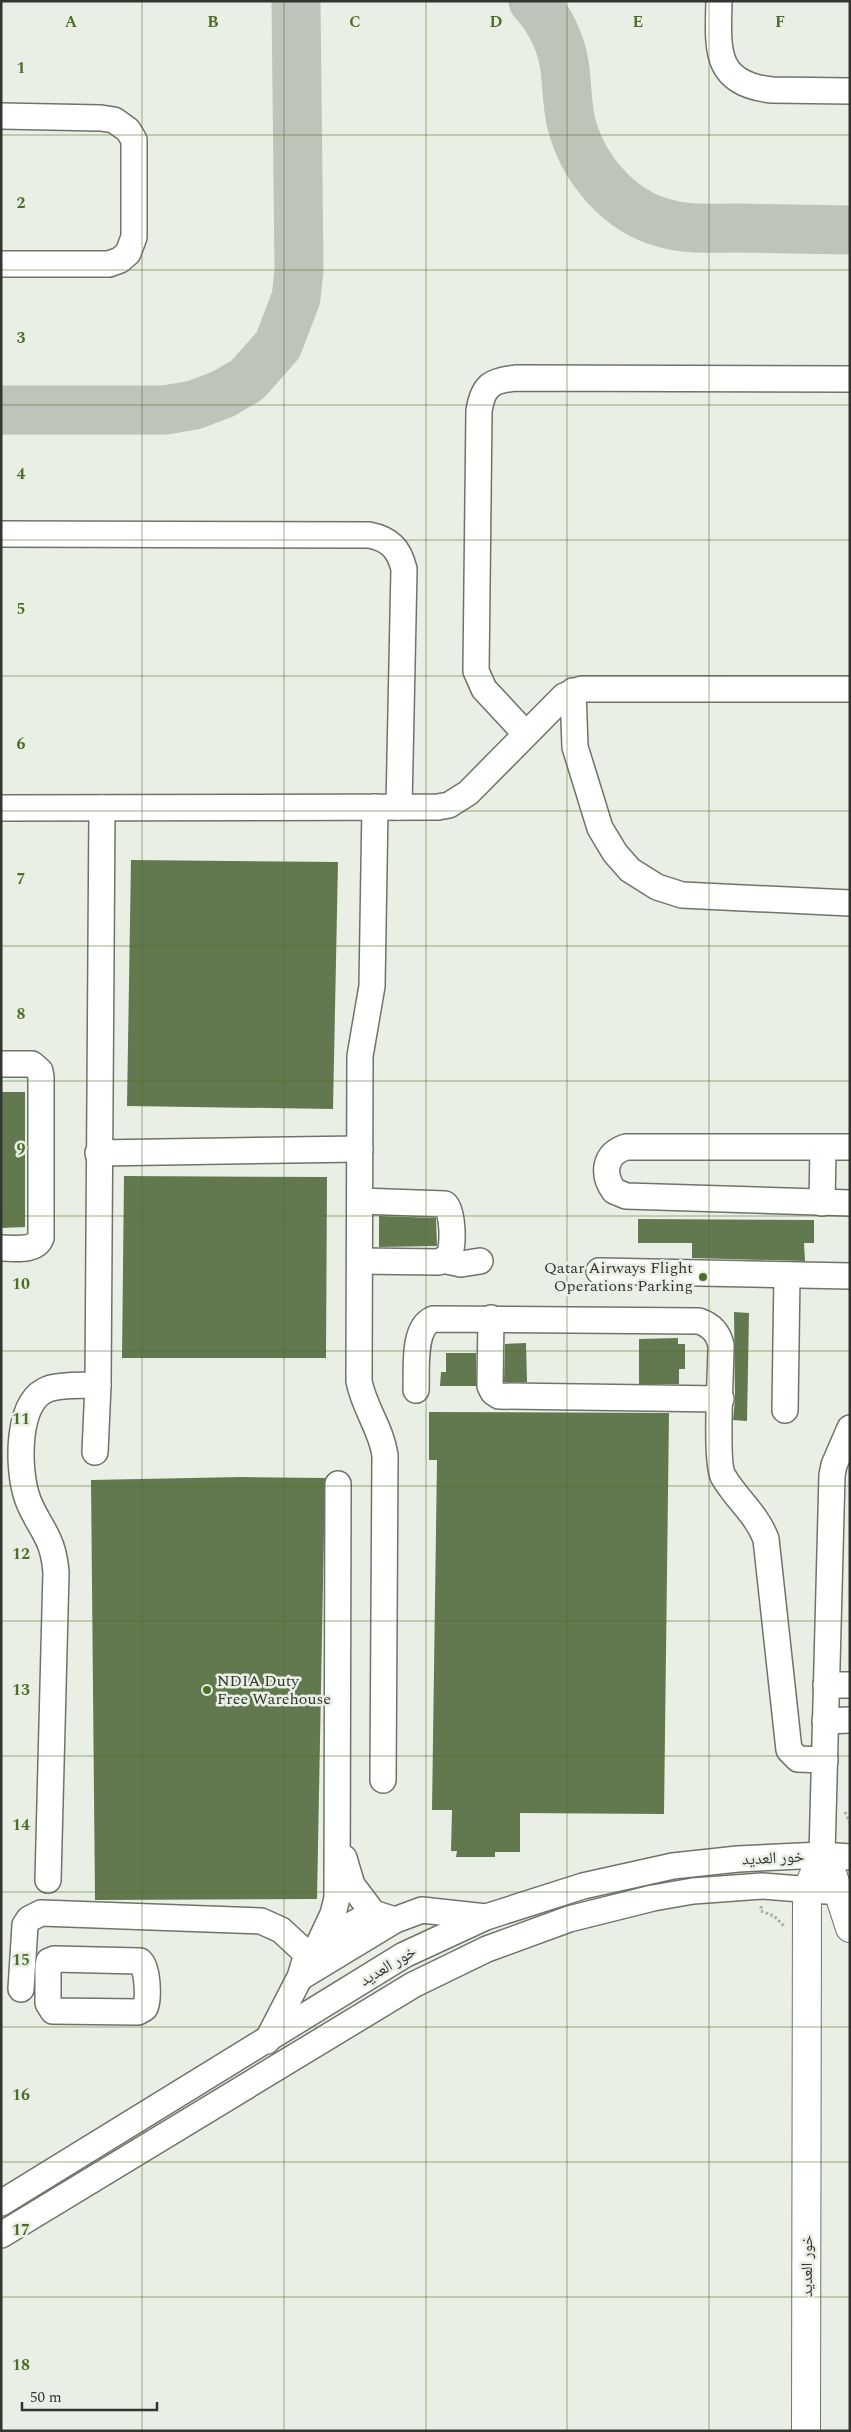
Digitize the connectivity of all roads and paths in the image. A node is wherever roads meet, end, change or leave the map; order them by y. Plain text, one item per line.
1 (719, 1) edge
2 (850, 91) edge
3 (1, 116) edge
4 (1, 264) edge
5 (850, 379) edge
6 (1, 534) edge
7 (850, 690) edge
8 (573, 691) junction
9 (525, 733) junction
10 (387, 807) junction
11 (1, 808) edge
12 (102, 808) junction
13 (850, 902) edge
14 (1, 1064) edge
15 (850, 1147) edge
16 (823, 1148) junction
17 (360, 1149) junction
18 (98, 1153) junction
19 (360, 1201) junction
20 (822, 1203) junction
21 (850, 1203) edge
22 (1, 1248) edge
23 (443, 1260) junction
24 (360, 1261) junction
25 (480, 1261) dead end
26 (599, 1271) dead end
27 (787, 1275) junction
28 (850, 1276) edge
29 (491, 1318) junction
30 (98, 1386) junction
31 (416, 1390) dead end
32 (720, 1399) junction
33 (786, 1410) dead end
34 (850, 1428) edge
35 (95, 1452) dead end
36 (338, 1484) dead end
37 (840, 1538) edge
38 (838, 1685) edge
39 (825, 1720) junction
40 (850, 1720) edge
41 (824, 1760) junction
42 (383, 1780) dead end
43 (336, 1832) junction
44 (822, 1855) junction
45 (850, 1857) edge
46 (48, 1880) dead end
47 (807, 1891) junction
48 (844, 1892) edge
49 (384, 1917) junction
50 (486, 1917) junction
51 (850, 1928) edge
52 (308, 1959) junction
53 (48, 1989) dead end
54 (11, 1990) edge
55 (267, 2041) junction
56 (1, 2203) edge
57 (1, 2236) edge
58 (806, 2431) edge

1 - 2 street
3 - 4 street
5 - 9 street
6 - 10 street
7 - 8 street
8 - 9 street
8 - 13 street
9 - 10 street
10 - 12 street
10 - 17 street
11 - 12 street
12 - 18 street
14 - 22 street
15 - 16 street
16 - 20 street
16 - 20 street
17 - 18 street
17 - 19 street
18 - 30 street
19 - 23 street
19 - 24 street
20 - 21 street
23 - 24 street
23 - 25 street
24 - 42 street
26 - 27 street
27 - 28 street
27 - 33 street
29 - 31 street
29 - 32 street
29 - 32 street
30 - 35 street
30 - 46 street
32 - 41 street
34 - 37 street
36 - 43 street
37 - 38 street
38 - 39 street
39 - 40 street
39 - 41 street
41 - 44 street
43 - 49 street
43 - 52 street
44 - 45 street, خور العديد
44 - 47 main road, خور العديد
44 - 48 main road, خور العديد
44 - 50 street, خور العديد
47 - 48 street, خور العديد
47 - 57 street, خور العديد
47 - 58 main road, خور العديد
48 - 51 main road
49 - 50 street
49 - 52 street
49 - 52 street
50 - 55 street, خور العديد
52 - 54 street
52 - 55 street
53 - 54 street
55 - 56 street, خور العديد

